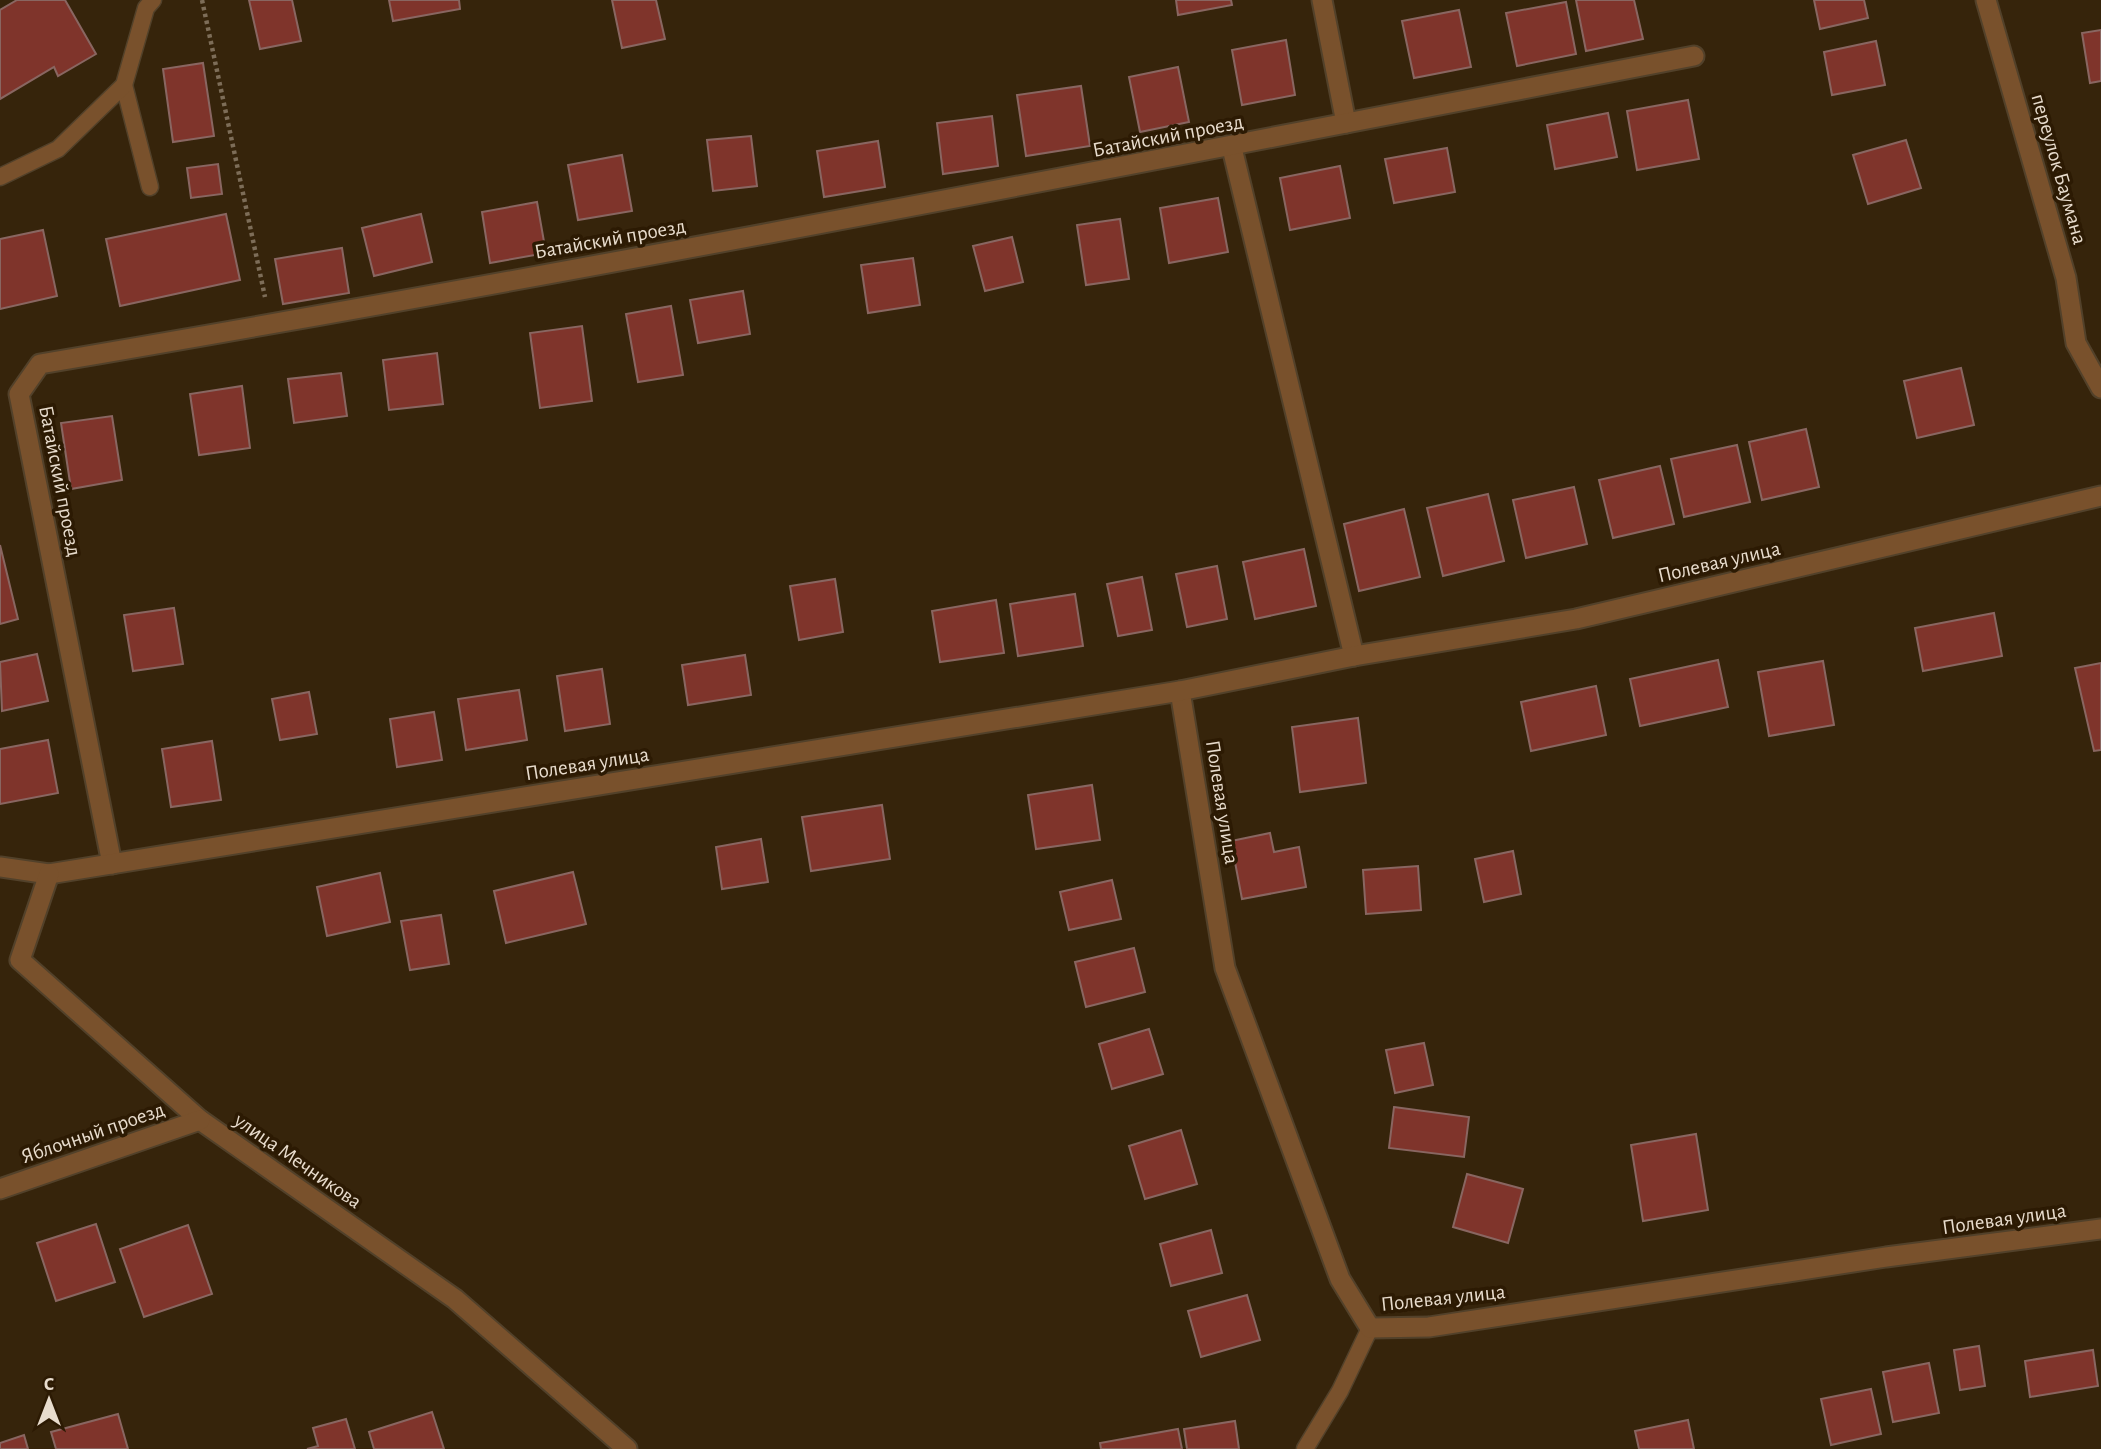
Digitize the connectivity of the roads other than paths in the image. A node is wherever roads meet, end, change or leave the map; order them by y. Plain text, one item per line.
1 (153, 0) edge
2 (1322, 0) edge
3 (1986, 0) edge
4 (1695, 56) dead end
5 (124, 85) junction
6 (1346, 123) junction
7 (1231, 148) junction
8 (0, 177) edge
9 (150, 187) dead end
10 (2101, 388) edge
11 (2101, 496) edge
12 (1354, 656) junction
13 (1180, 691) junction
14 (112, 864) junction
15 (0, 867) edge
16 (49, 874) junction
17 (200, 1121) junction
18 (0, 1189) edge
19 (2101, 1229) edge
20 (1370, 1328) junction
21 (626, 1449) edge
22 (1305, 1449) edge

1 - 5 lane
2 - 6 street
3 - 10 street, переулок Баумана
4 - 6 street, Батайский проезд
5 - 8 lane
5 - 9 lane
6 - 7 street, Батайский проезд
7 - 12 street
7 - 14 street, Батайский проезд
11 - 12 street, Полевая улица
12 - 13 street, Полевая улица
13 - 14 street, Полевая улица
13 - 20 street, Полевая улица
14 - 16 street, Полевая улица
15 - 16 street, Полевая улица
16 - 17 street, улица Мечникова
17 - 18 street, Яблочный проезд
17 - 21 street, улица Мечникова
19 - 20 street, Полевая улица
20 - 22 lane

